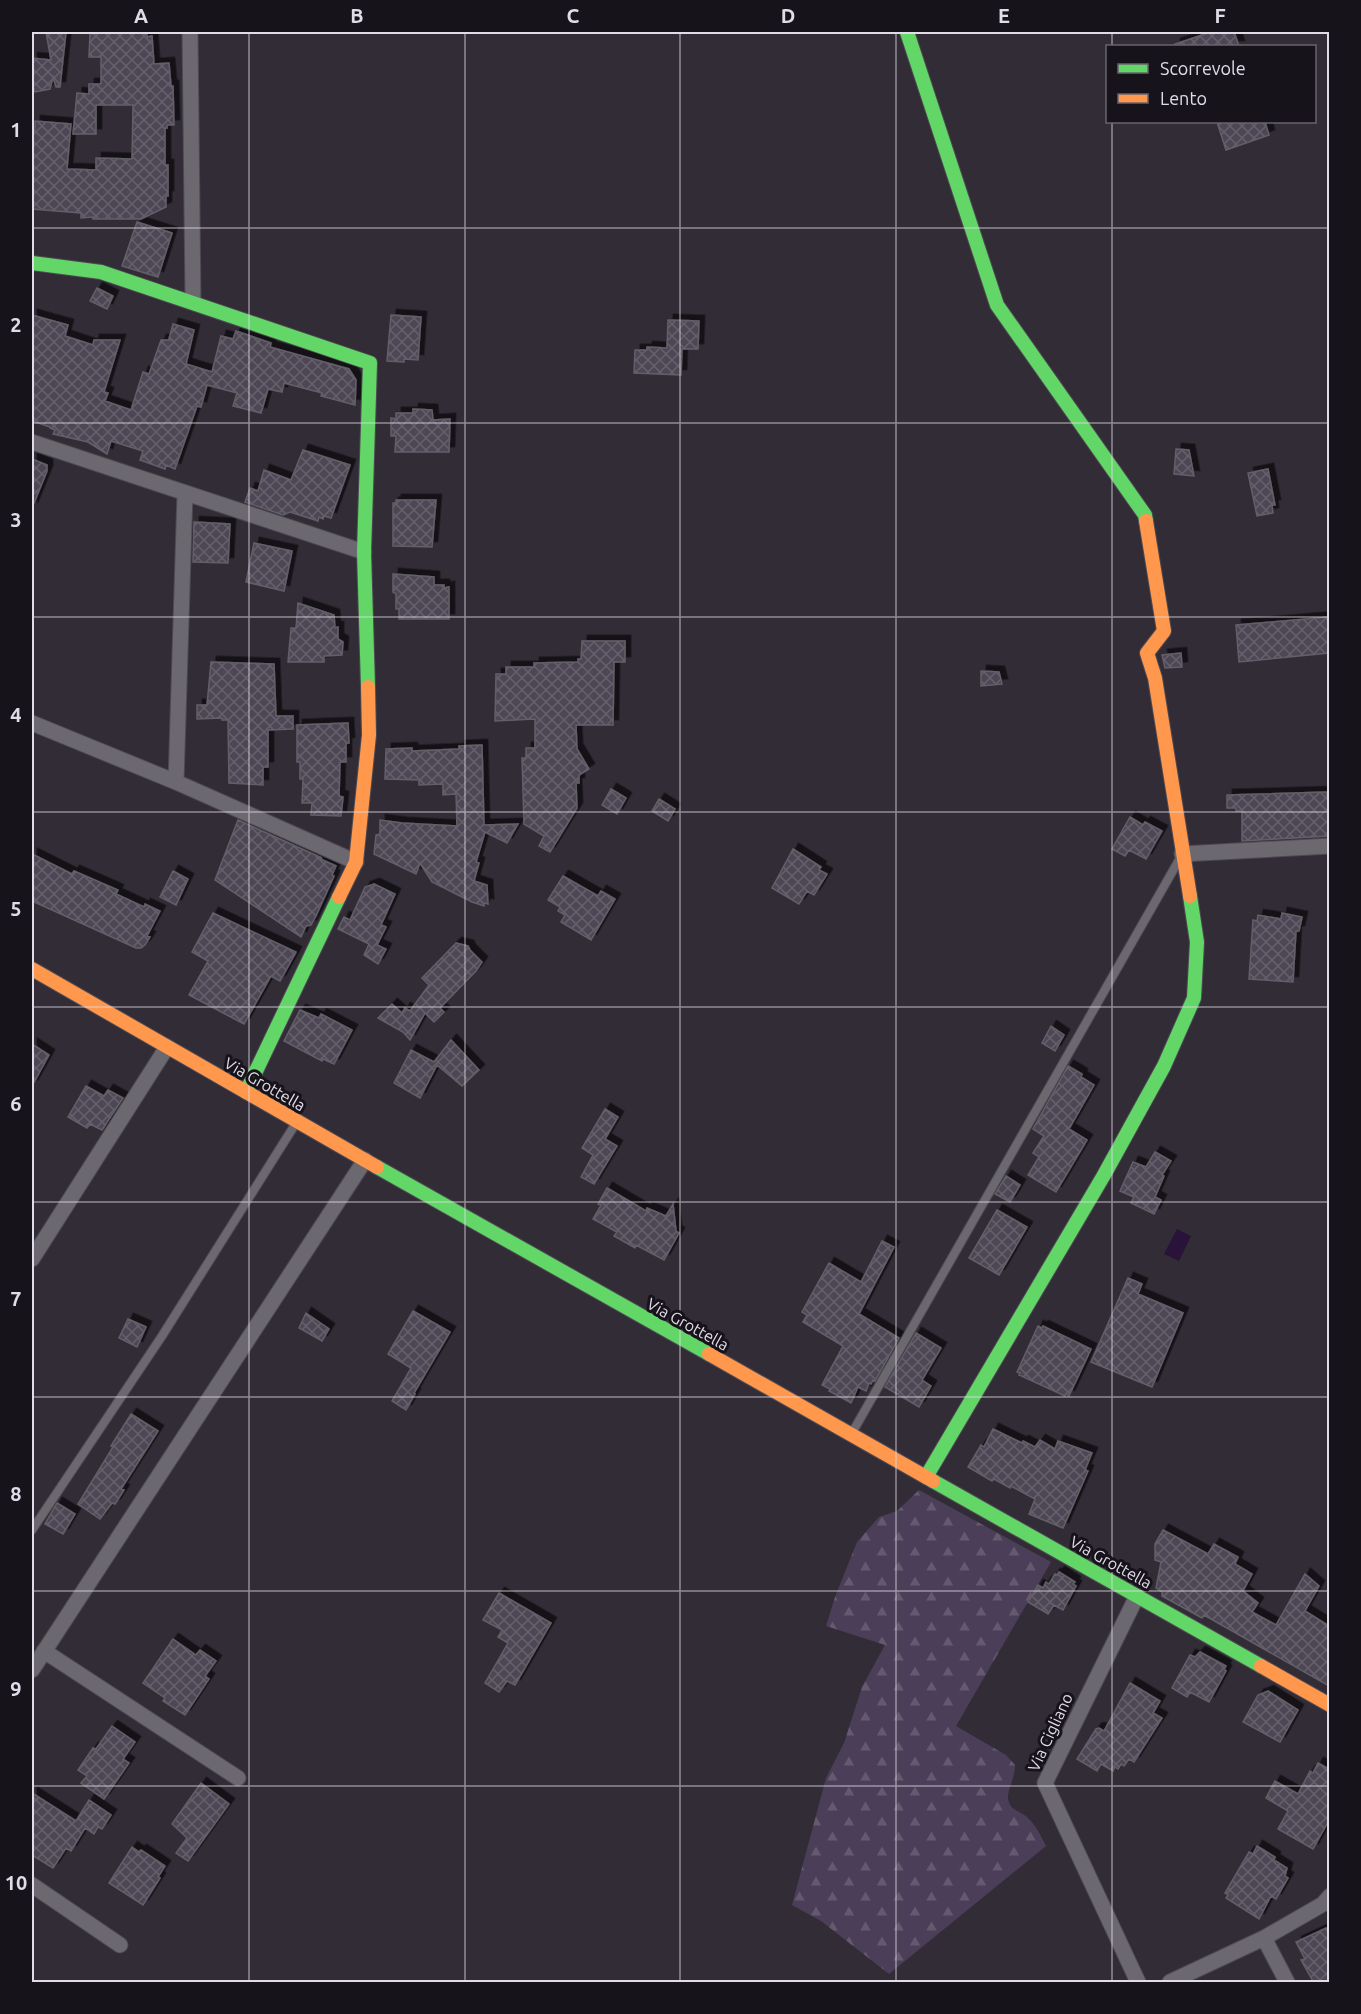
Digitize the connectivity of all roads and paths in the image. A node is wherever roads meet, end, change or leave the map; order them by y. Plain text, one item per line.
1 (190, 32) edge
2 (907, 32) edge
3 (32, 263) edge
4 (193, 303) junction
5 (32, 442) edge
6 (185, 493) junction
7 (364, 552) junction
8 (32, 723) edge
9 (176, 782) junction
10 (1329, 846) edge
11 (1182, 854) junction
12 (356, 862) junction
13 (32, 969) edge
14 (167, 1047) junction
15 (246, 1092) junction
16 (297, 1121) junction
17 (365, 1160) junction
18 (32, 1259) edge
19 (851, 1435) junction
20 (926, 1477) junction
21 (32, 1530) edge
22 (1137, 1596) junction
23 (44, 1651) junction
24 (32, 1670) edge
25 (1329, 1705) edge
26 (238, 1778) dead end
27 (32, 1885) edge
28 (1329, 1896) edge
29 (1264, 1938) junction
30 (120, 1945) dead end
31 (1138, 1983) edge
32 (1170, 1983) edge
33 (1287, 1983) edge

1 - 4 street
2 - 11 street
3 - 4 street
4 - 7 street
5 - 6 street
6 - 7 street
6 - 9 street
7 - 12 street
8 - 9 street
9 - 12 street
10 - 11 street
11 - 19 lane
11 - 20 street
12 - 15 street
13 - 14 street, Via Grottella
14 - 15 street, Via Grottella
14 - 18 street
15 - 16 street, Via Grottella
16 - 17 street, Via Grottella
16 - 21 lane
17 - 19 street, Via Grottella
17 - 23 street
19 - 20 street, Via Grottella
20 - 22 street, Via Grottella
22 - 25 street, Via Grottella
22 - 31 street, Via Cigliano
23 - 24 street
23 - 26 street
27 - 30 street
28 - 29 street
29 - 32 street
29 - 33 street

